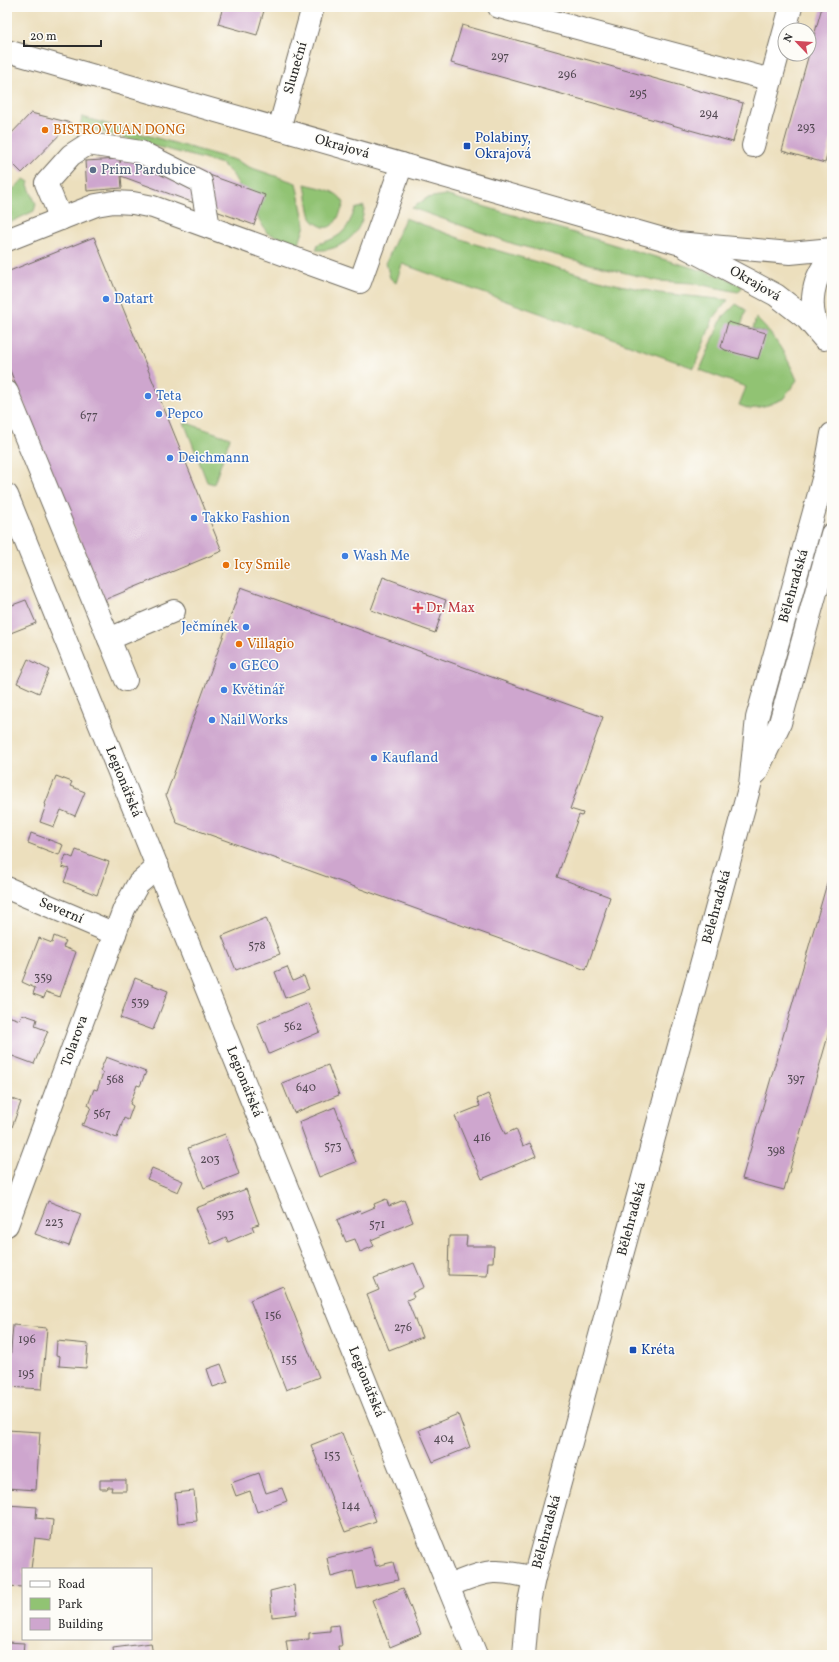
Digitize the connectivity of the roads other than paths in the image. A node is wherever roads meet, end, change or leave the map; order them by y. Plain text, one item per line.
1 (313, 7) edge
2 (499, 7) edge
3 (791, 7) edge
4 (10, 55) edge
5 (771, 80) junction
6 (279, 129) junction
7 (752, 146) dead end
8 (402, 164) junction
9 (61, 219) junction
10 (209, 228) junction
11 (7, 240) edge
12 (677, 243) junction
13 (832, 249) edge
14 (832, 257) edge
15 (830, 348) edge
16 (7, 392) edge
17 (832, 434) edge
18 (7, 495) edge
19 (832, 534) edge
20 (174, 611) dead end
21 (109, 639) junction
22 (126, 680) dead end
23 (750, 785) junction
24 (158, 867) junction
25 (7, 888) edge
26 (115, 934) junction
27 (7, 1225) edge
28 (534, 1578) junction
29 (448, 1586) junction
30 (476, 1655) edge
31 (524, 1655) edge

1 - 6 street, Sluneční
2 - 5 street
3 - 5 street
4 - 6 street, Okrajová
5 - 7 street
6 - 8 street, Okrajová
8 - 10 street
8 - 12 street, Okrajová
9 - 10 street
9 - 10 street
9 - 11 street
12 - 13 street, Okrajová
12 - 15 street, Okrajová
14 - 15 street
16 - 21 street
17 - 23 street, Bělehradská
18 - 24 street, Legionářská
19 - 23 street, Bělehradská
20 - 21 street
21 - 22 street
23 - 28 street, Bělehradská
24 - 26 street, Tolarova
24 - 29 street, Legionářská
25 - 26 street, Severní
26 - 27 street, Tolarova
28 - 29 street
28 - 31 street, Bělehradská
29 - 30 street, Legionářská

